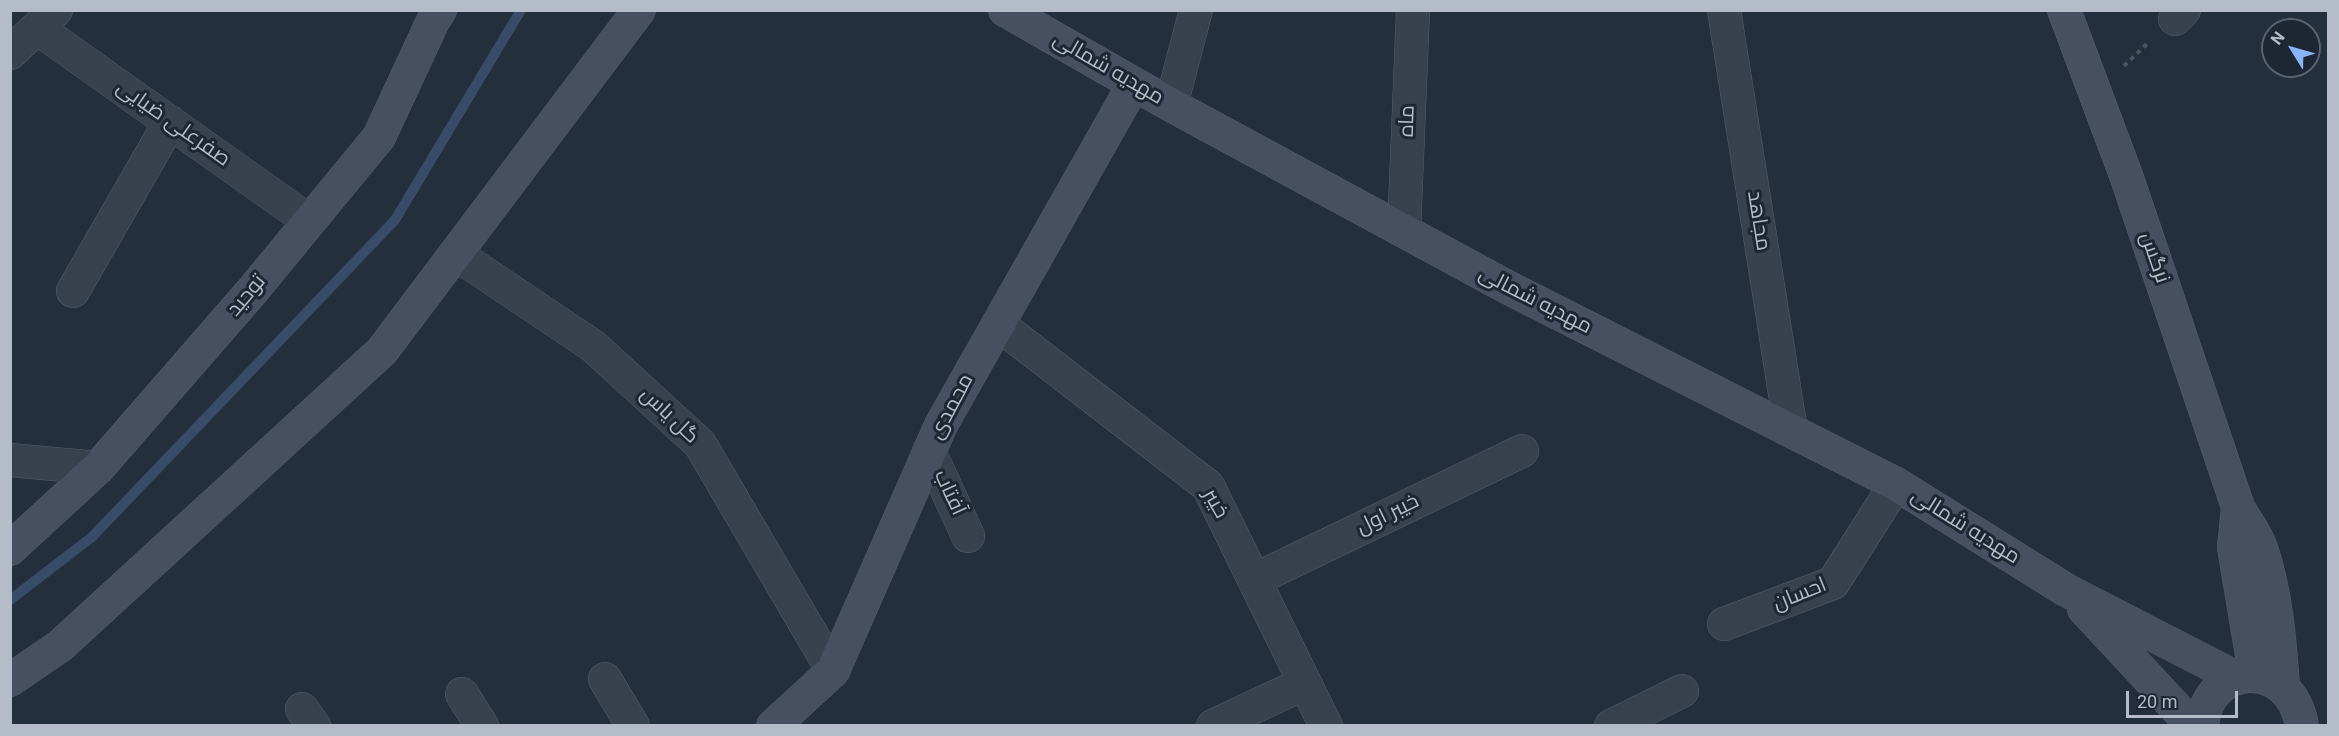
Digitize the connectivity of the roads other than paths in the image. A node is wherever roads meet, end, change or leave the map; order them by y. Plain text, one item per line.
1 (440, 10) edge
2 (639, 10) edge
3 (1005, 10) edge
4 (1197, 10) edge
5 (1413, 10) edge
6 (1724, 10) edge
7 (2064, 10) edge
8 (46, 19) edge
9 (10, 53) edge
10 (1134, 84) junction
11 (1171, 105) junction
12 (170, 122) junction
13 (309, 221) junction
14 (1404, 231) junction
15 (456, 254) junction
16 (73, 291) dead end
17 (998, 324) junction
18 (1791, 431) junction
19 (929, 451) junction
20 (1522, 451) dead end
21 (10, 460) edge
22 (98, 468) junction
23 (1896, 484) junction
24 (968, 536) dead end
25 (10, 549) edge
26 (1254, 580) junction
27 (2066, 590) junction
28 (1724, 624) dead end
29 (832, 671) junction
30 (605, 679) dead end
31 (10, 680) edge
32 (1305, 683) junction
33 (1682, 691) dead end
34 (462, 694) dead end
35 (2284, 699) edge
36 (482, 726) edge
37 (633, 726) edge
38 (773, 726) edge
39 (1213, 726) edge
40 (1326, 726) edge
41 (1611, 726) edge
42 (2193, 726) edge
43 (2202, 726) edge

1 - 13 street, توحید
2 - 15 street
3 - 10 street, مهدیه شمالی
4 - 11 street
5 - 14 street, ماه
6 - 18 street, مجاهد
7 - 35 street, نرگس
8 - 9 street, صفرعلی ضیایی
8 - 12 street, صفرعلی ضیایی
10 - 11 street, مهدیه شمالی
10 - 17 street, محمدی
11 - 14 street, مهدیه شمالی
12 - 13 street, صفرعلی ضیایی
12 - 16 street
13 - 22 street, توحید
14 - 18 street, مهدیه شمالی
15 - 29 street, گل یاس
15 - 31 street
17 - 19 street, محمدی
17 - 26 street, خیبر
18 - 23 street, مهدیه شمالی
19 - 24 street, آفتاب
19 - 29 street, محمدی
20 - 26 street, خیبر اول
21 - 22 street
22 - 25 street, توحید
23 - 27 street, مهدیه شمالی
23 - 28 street, احسان
26 - 32 street, خیبر
27 - 35 street, مهدیه شمالی
27 - 42 street, مهدیه شمالی
29 - 38 street, محمدی
30 - 37 street
32 - 39 street
32 - 40 street, خیبر
33 - 41 street
34 - 36 street
35 - 43 street

